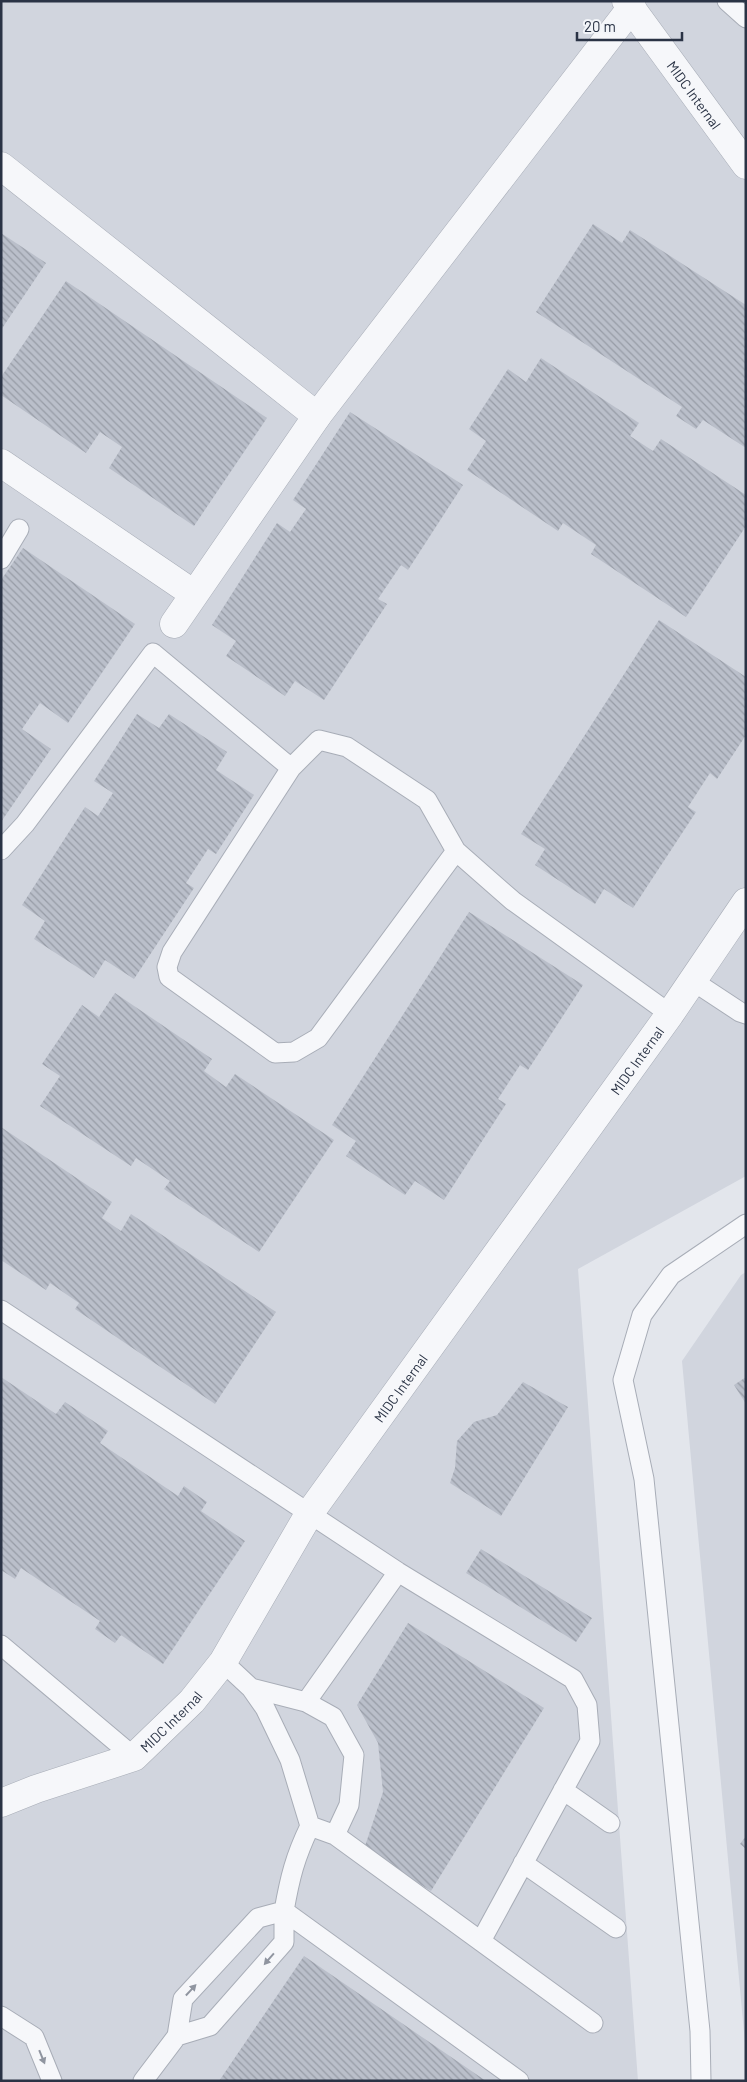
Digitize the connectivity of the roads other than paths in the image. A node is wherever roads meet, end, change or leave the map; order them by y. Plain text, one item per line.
1 (727, 1) edge
2 (629, 4) edge
3 (746, 18) edge
4 (746, 165) edge
5 (1, 166) edge
6 (317, 416) junction
7 (1, 463) edge
8 (20, 529) dead end
9 (1, 559) edge
10 (194, 594) junction
11 (174, 624) dead end
12 (291, 768) junction
13 (1, 850) edge
14 (456, 851) junction
15 (746, 902) edge
16 (693, 981) junction
17 (670, 1014) junction
18 (746, 1014) edge
19 (746, 1224) edge
20 (1, 1310) edge
21 (309, 1514) junction
22 (398, 1572) junction
23 (1, 1645) edge
24 (222, 1662) junction
25 (252, 1688) junction
26 (306, 1702) junction
27 (134, 1757) junction
28 (563, 1790) junction
29 (1, 1803) edge
30 (610, 1823) dead end
31 (310, 1826) junction
32 (335, 1835) junction
33 (523, 1863) junction
34 (284, 1911) junction
35 (616, 1928) dead end
36 (481, 1941) junction
37 (1, 2016) edge
38 (592, 2023) dead end
39 (177, 2036) junction
40 (52, 2081) edge
41 (143, 2081) edge
42 (518, 2081) edge
43 (702, 2081) edge

1 - 3 lane
2 - 4 street, MIDC Internal
2 - 6 street
5 - 6 street
6 - 10 street
7 - 10 street
8 - 9 lane
10 - 11 street
12 - 13 lane
12 - 14 lane
12 - 14 lane
14 - 17 lane
15 - 16 street, MIDC Internal
16 - 17 street, MIDC Internal
16 - 18 lane
17 - 21 street, MIDC Internal
19 - 43 lane
20 - 21 lane
21 - 22 lane
21 - 24 street, MIDC Internal
22 - 26 lane
22 - 28 lane
23 - 27 lane
24 - 25 lane
24 - 27 street, MIDC Internal
25 - 26 lane
25 - 31 lane
26 - 32 lane
27 - 29 street, MIDC Internal
28 - 30 lane
28 - 33 lane
31 - 32 lane
31 - 34 lane
32 - 36 lane
33 - 35 lane
33 - 36 lane
39 -> 34 lane
34 -> 39 lane
34 - 42 lane
36 - 38 lane
37 -> 40 lane
39 - 41 lane

